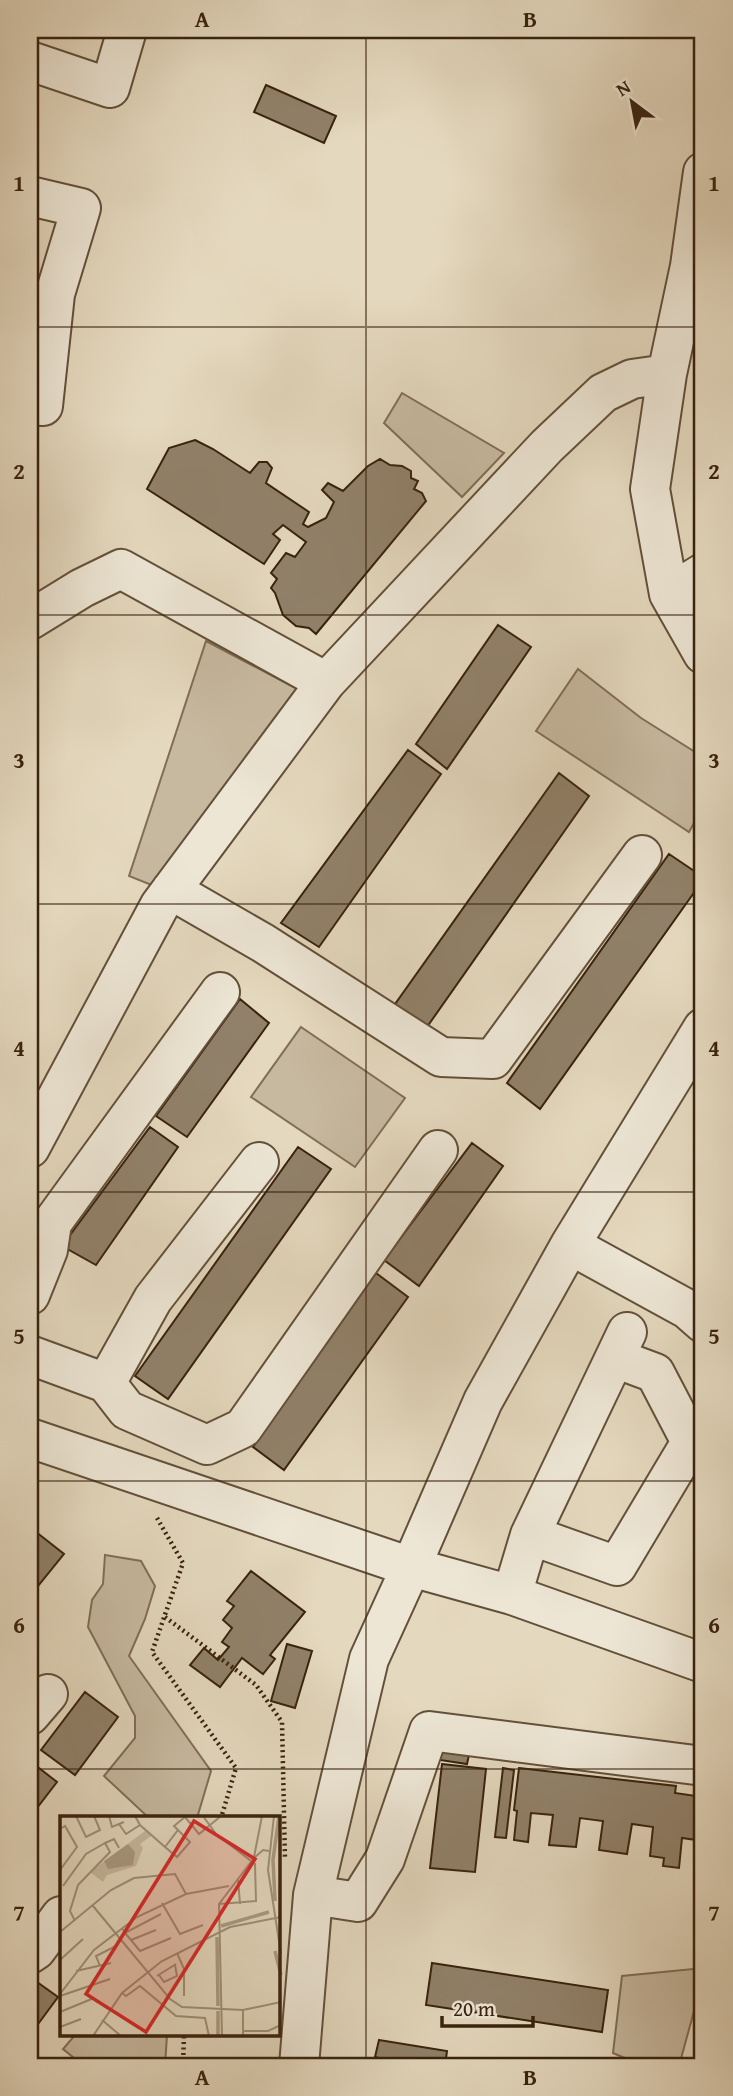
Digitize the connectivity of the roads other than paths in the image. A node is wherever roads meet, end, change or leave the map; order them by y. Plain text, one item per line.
1 (127, 30) edge
2 (30, 61) edge
3 (703, 172) edge
4 (30, 195) edge
5 (696, 270) edge
6 (667, 374) junction
7 (30, 405) edge
8 (703, 573) edge
9 (669, 594) junction
10 (30, 620) edge
11 (703, 654) edge
12 (326, 682) junction
13 (642, 855) dead end
14 (171, 890) junction
15 (220, 992) dead end
16 (703, 1028) edge
17 (30, 1148) edge
18 (438, 1150) dead end
19 (259, 1162) dead end
20 (570, 1245) junction
21 (30, 1294) edge
22 (703, 1324) edge
23 (30, 1355) edge
24 (106, 1383) junction
25 (30, 1438) edge
26 (530, 1535) junction
27 (411, 1567) junction
28 (512, 1595) junction
29 (703, 1663) edge
30 (703, 1766) edge
31 (313, 1895) junction
32 (60, 1917) edge
33 (30, 1954) edge
34 (299, 2066) edge

1 - 2 street
3 - 5 street
4 - 7 street
5 - 6 street
6 - 9 street
6 - 12 street
8 - 9 street
9 - 11 street
10 - 12 street
12 - 14 street
13 - 14 street
14 - 17 street
15 - 21 street
16 - 20 street
18 - 24 street
19 - 24 street
20 - 22 street
20 - 27 street
23 - 24 street
25 - 27 street
26 - 26 street
26 - 28 street
27 - 28 street
27 - 31 street
28 - 29 street
30 - 31 street
31 - 34 street
32 - 33 street

